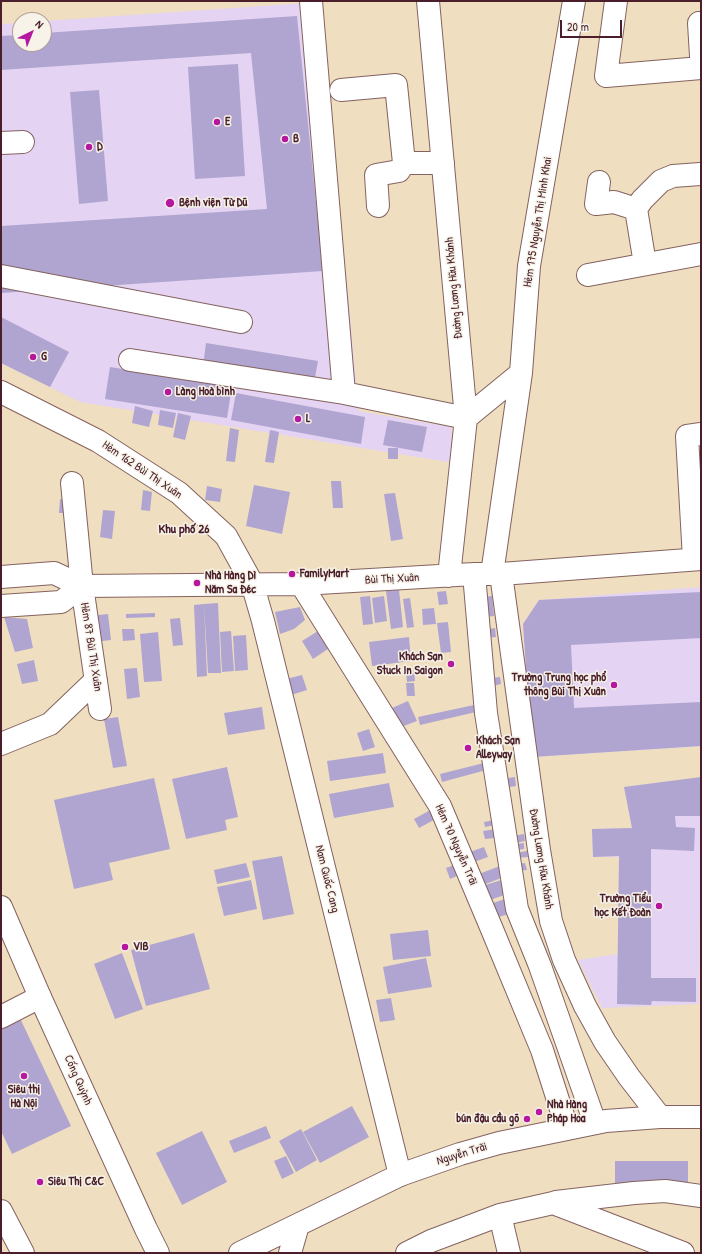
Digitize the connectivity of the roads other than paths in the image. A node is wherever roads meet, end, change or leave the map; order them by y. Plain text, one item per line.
1 (311, 1) edge
2 (428, 1) edge
3 (574, 1) edge
4 (616, 1) edge
5 (699, 24) dead end
6 (701, 56) edge
7 (701, 68) edge
8 (341, 90) dead end
9 (23, 142) dead end
10 (1, 143) edge
11 (443, 163) junction
12 (404, 164) junction
13 (700, 174) edge
14 (599, 182) dead end
15 (378, 206) dead end
16 (636, 209) junction
17 (701, 254) edge
18 (645, 264) junction
19 (588, 275) dead end
20 (1, 276) edge
21 (241, 322) dead end
22 (130, 360) dead end
23 (521, 373) junction
24 (1, 392) edge
25 (344, 393) junction
26 (466, 418) junction
27 (701, 434) edge
28 (72, 483) dead end
29 (698, 559) edge
30 (489, 574) junction
31 (449, 576) junction
32 (1, 577) edge
33 (252, 584) junction
34 (301, 584) junction
35 (82, 586) junction
36 (1, 606) edge
37 (96, 680) junction
38 (518, 700) junction
39 (486, 706) junction
40 (100, 709) dead end
41 (1, 744) edge
42 (529, 775) junction
43 (497, 782) junction
44 (539, 850) junction
45 (509, 856) junction
46 (2, 913) edge
47 (551, 921) junction
48 (525, 929) junction
49 (538, 960) junction
50 (510, 971) junction
51 (579, 994) junction
52 (40, 997) junction
53 (552, 1002) junction
54 (1, 1017) edge
55 (660, 1117) junction
56 (701, 1118) edge
57 (595, 1123) junction
58 (567, 1128) junction
59 (701, 1133) edge
60 (400, 1175) junction
61 (701, 1196) edge
62 (553, 1203) junction
63 (1, 1211) edge
64 (500, 1215) junction
65 (298, 1225) junction
66 (23, 1253) edge
67 (158, 1253) edge
68 (240, 1253) edge
69 (290, 1253) edge
70 (406, 1253) edge
71 (509, 1253) edge
72 (683, 1253) edge

1 - 25 street
2 - 11 street, Đường Lương Hữu Khánh
3 - 23 street, Hẻm 175 Nguyễn Thị Minh Khai
4 - 7 street
5 - 6 street
8 - 12 street
9 - 10 street
11 - 12 street
11 - 26 street, Đường Lương Hữu Khánh
12 - 15 street
13 - 16 street
14 - 16 street
16 - 18 street
17 - 18 street
18 - 19 street
20 - 21 street
22 - 25 street
23 - 26 street
23 - 30 street, Hẻm 175 Nguyễn Thị Minh Khai
24 - 33 street, Hẻm 162 Bùi Thị Xuân
25 - 26 street
26 - 31 street, Đường Lương Hữu Khánh
27 - 29 street
28 - 35 street, Hẻm 87 Bùi Thị Xuân
29 - 30 street, Bùi Thị Xuân
30 - 31 street, Bùi Thị Xuân
30 - 38 street, Đường Lương Hữu Khánh
30 - 39 street
31 - 34 street, Bùi Thị Xuân
32 - 35 street, Bùi Thị Xuân
33 - 34 street, Bùi Thị Xuân
33 - 35 street, Bùi Thị Xuân
33 - 60 street, Nam Quốc Cang
34 - 50 street, Hẻm 70 Nguyễn Trãi
35 - 36 street
35 - 37 street, Hẻm 87 Bùi Thị Xuân
37 - 40 street, Hẻm 87 Bùi Thị Xuân
37 - 41 street
38 - 39 street
38 - 42 street, Đường Lương Hữu Khánh
39 - 43 street
42 - 43 street
42 - 44 street, Đường Lương Hữu Khánh
43 - 45 street
44 - 45 street
44 - 47 street, Đường Lương Hữu Khánh
45 - 48 street
46 - 52 street, Cống Quỳnh
47 - 48 street
47 - 51 street, Đường Lương Hữu Khánh
48 - 49 street
49 - 50 street
49 - 53 street
50 - 58 street, Hẻm 70 Nguyễn Trãi
51 - 53 street
51 - 55 street, Đường Lương Hữu Khánh
52 - 54 street
52 - 67 street, Cống Quỳnh
53 - 57 street
55 - 56 street, Nguyễn Trãi
55 - 57 street, Nguyễn Trãi
55 - 59 street
57 - 58 street, Nguyễn Trãi
58 - 60 street, Nguyễn Trãi
60 - 65 street, Nguyễn Trãi
61 - 62 street
62 - 64 street
62 - 72 street
63 - 66 street
64 - 70 street
64 - 71 street
65 - 68 street, Nguyễn Trãi
65 - 69 street

